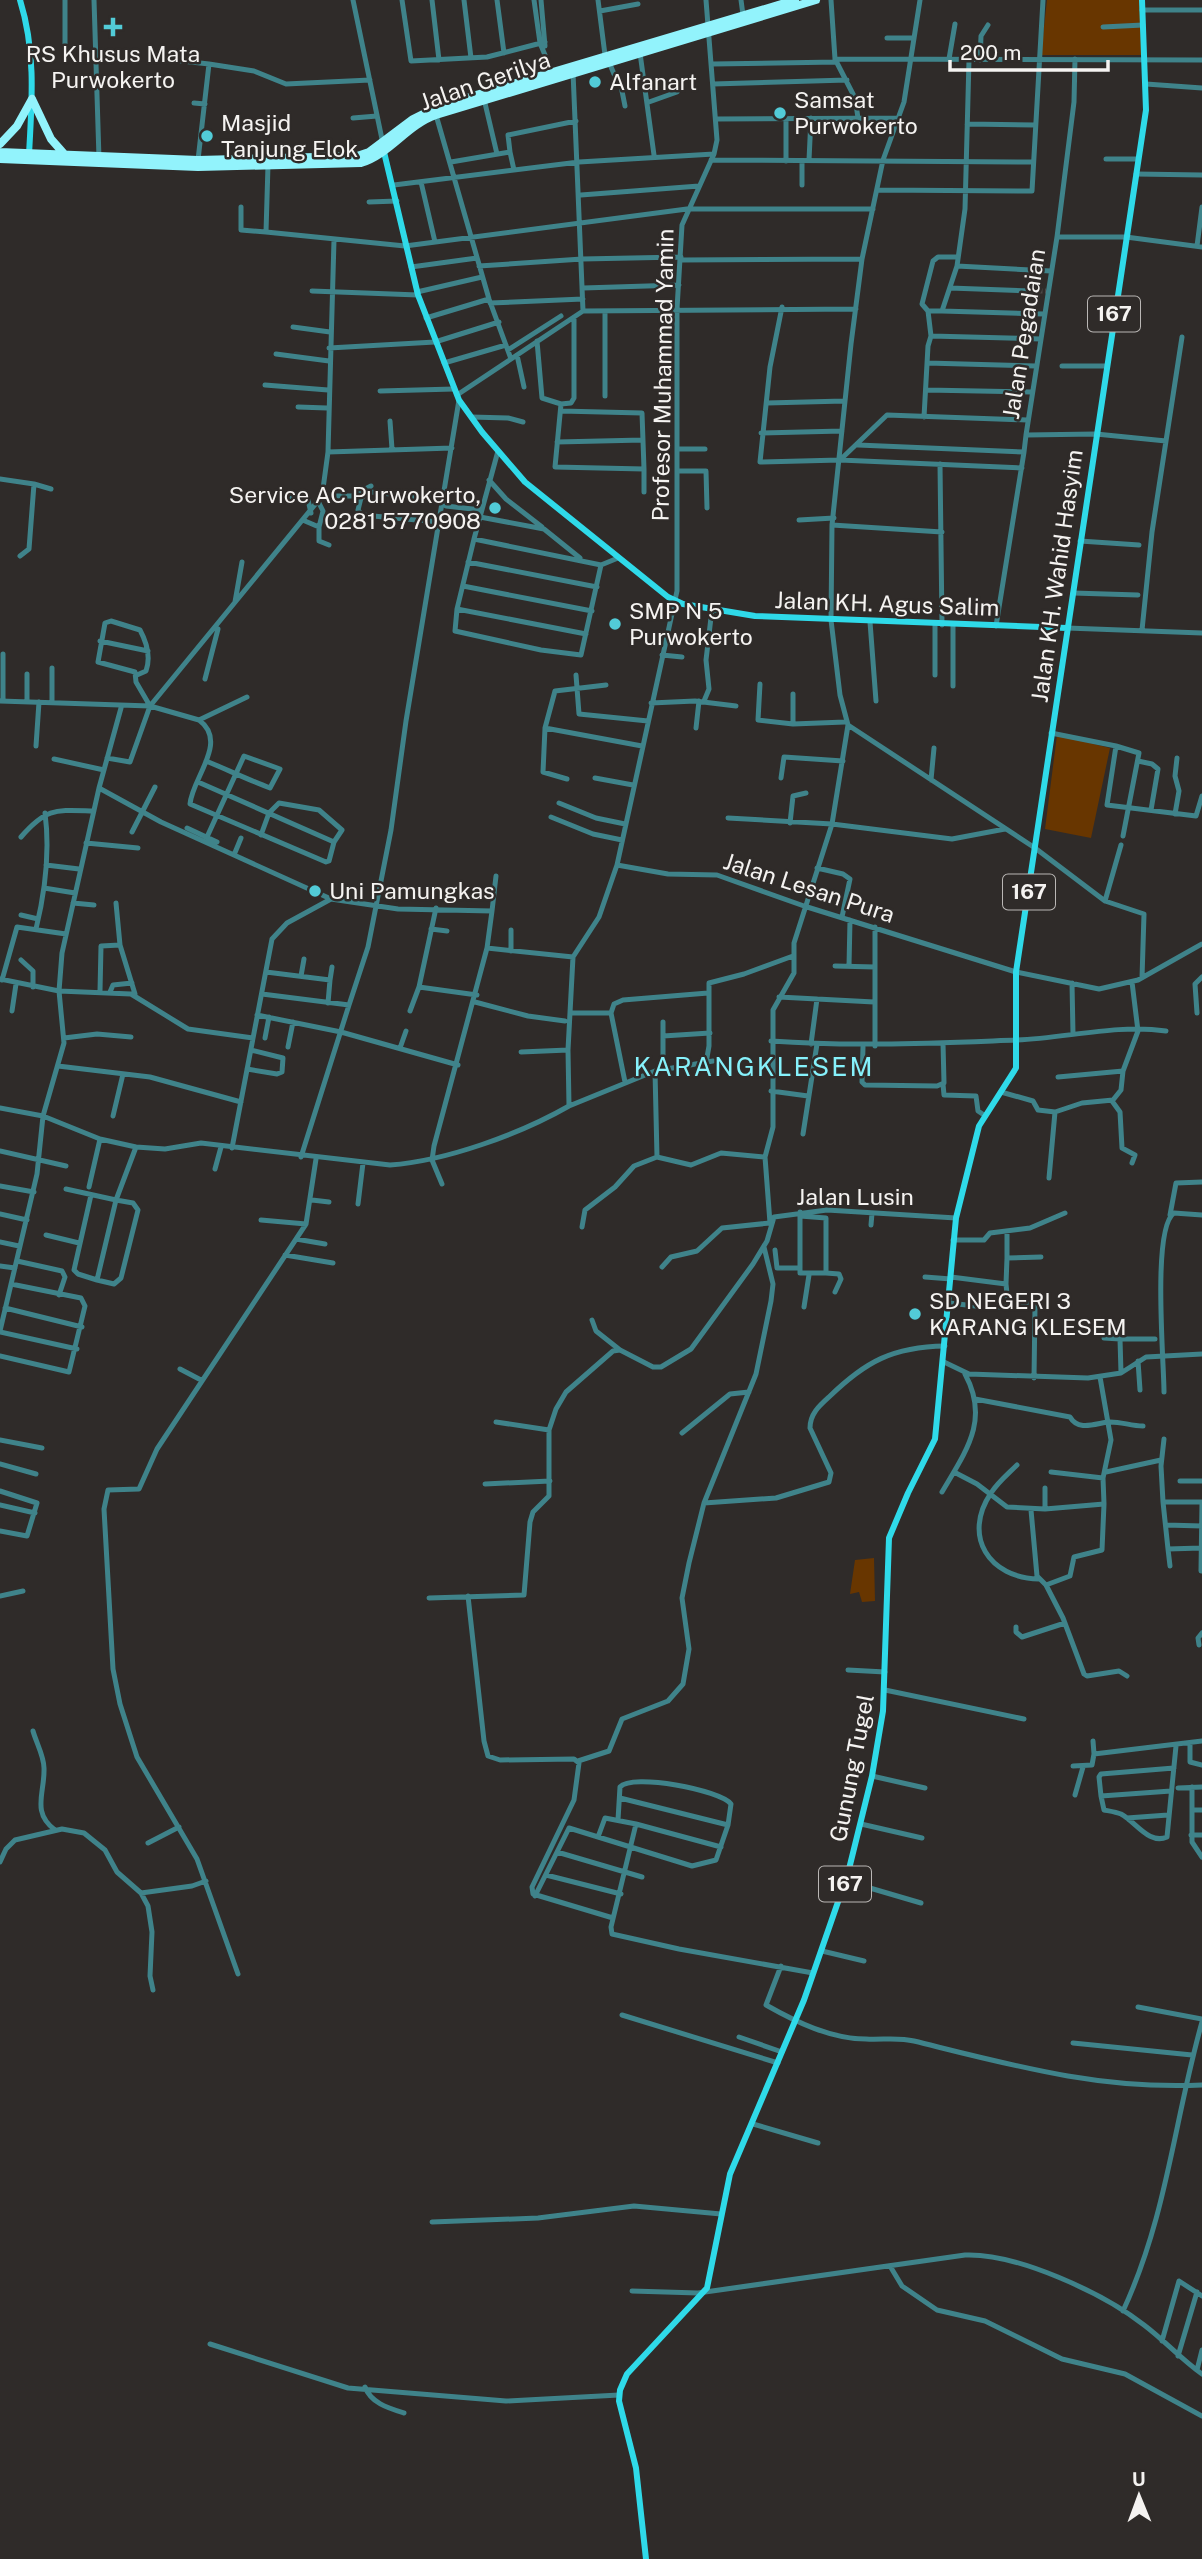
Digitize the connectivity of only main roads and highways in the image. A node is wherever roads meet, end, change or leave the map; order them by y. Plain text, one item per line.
1 (20, 0) edge
2 (795, 0) edge
3 (816, 0) edge
4 (1142, 0) edge
5 (708, 28) junction
6 (607, 58) junction
7 (542, 79) junction
8 (32, 99) junction
9 (464, 102) junction
10 (0, 144) edge
11 (384, 147) junction
12 (0, 152) edge
13 (29, 154) junction
14 (66, 156) junction
15 (0, 159) edge
16 (55, 159) junction
17 (268, 163) junction
18 (1067, 628) junction
19 (974, 1146) joint
20 (646, 2559) edge

1 - 8 main road
2 - 5 highway, Jalan Gerilya
3 - 5 highway, Jalan Gerilya
4 - 18 main road, Jalan KH. Wahid Hasyim / 167
5 - 6 highway, Jalan Gerilya
5 - 6 highway, Jalan Gerilya
6 - 7 highway, Jalan Gerilya
6 - 7 highway, Jalan Gerilya
7 - 9 highway, Jalan Gerilya
7 - 9 highway, Jalan Gerilya
8 - 10 highway
8 - 13 main road
8 - 14 highway
9 - 11 highway, Jalan Gerilya
9 - 11 highway, Jalan Gerilya
11 - 17 highway, Jalan Gerilya
11 - 18 main road, Jalan KH. Agus Salim
12 - 13 highway, Jalan Gerilya
13 - 16 highway, Jalan Gerilya
14 - 16 highway, Jalan Gerilya
14 - 17 highway, Jalan Gerilya
15 - 16 highway, Jalan Gerilya
16 - 17 highway, Jalan Gerilya
18 - 19 main road, Jalan KH. Wahid Hasyim / 167
19 - 20 main road, Gunung Tugel / 167

